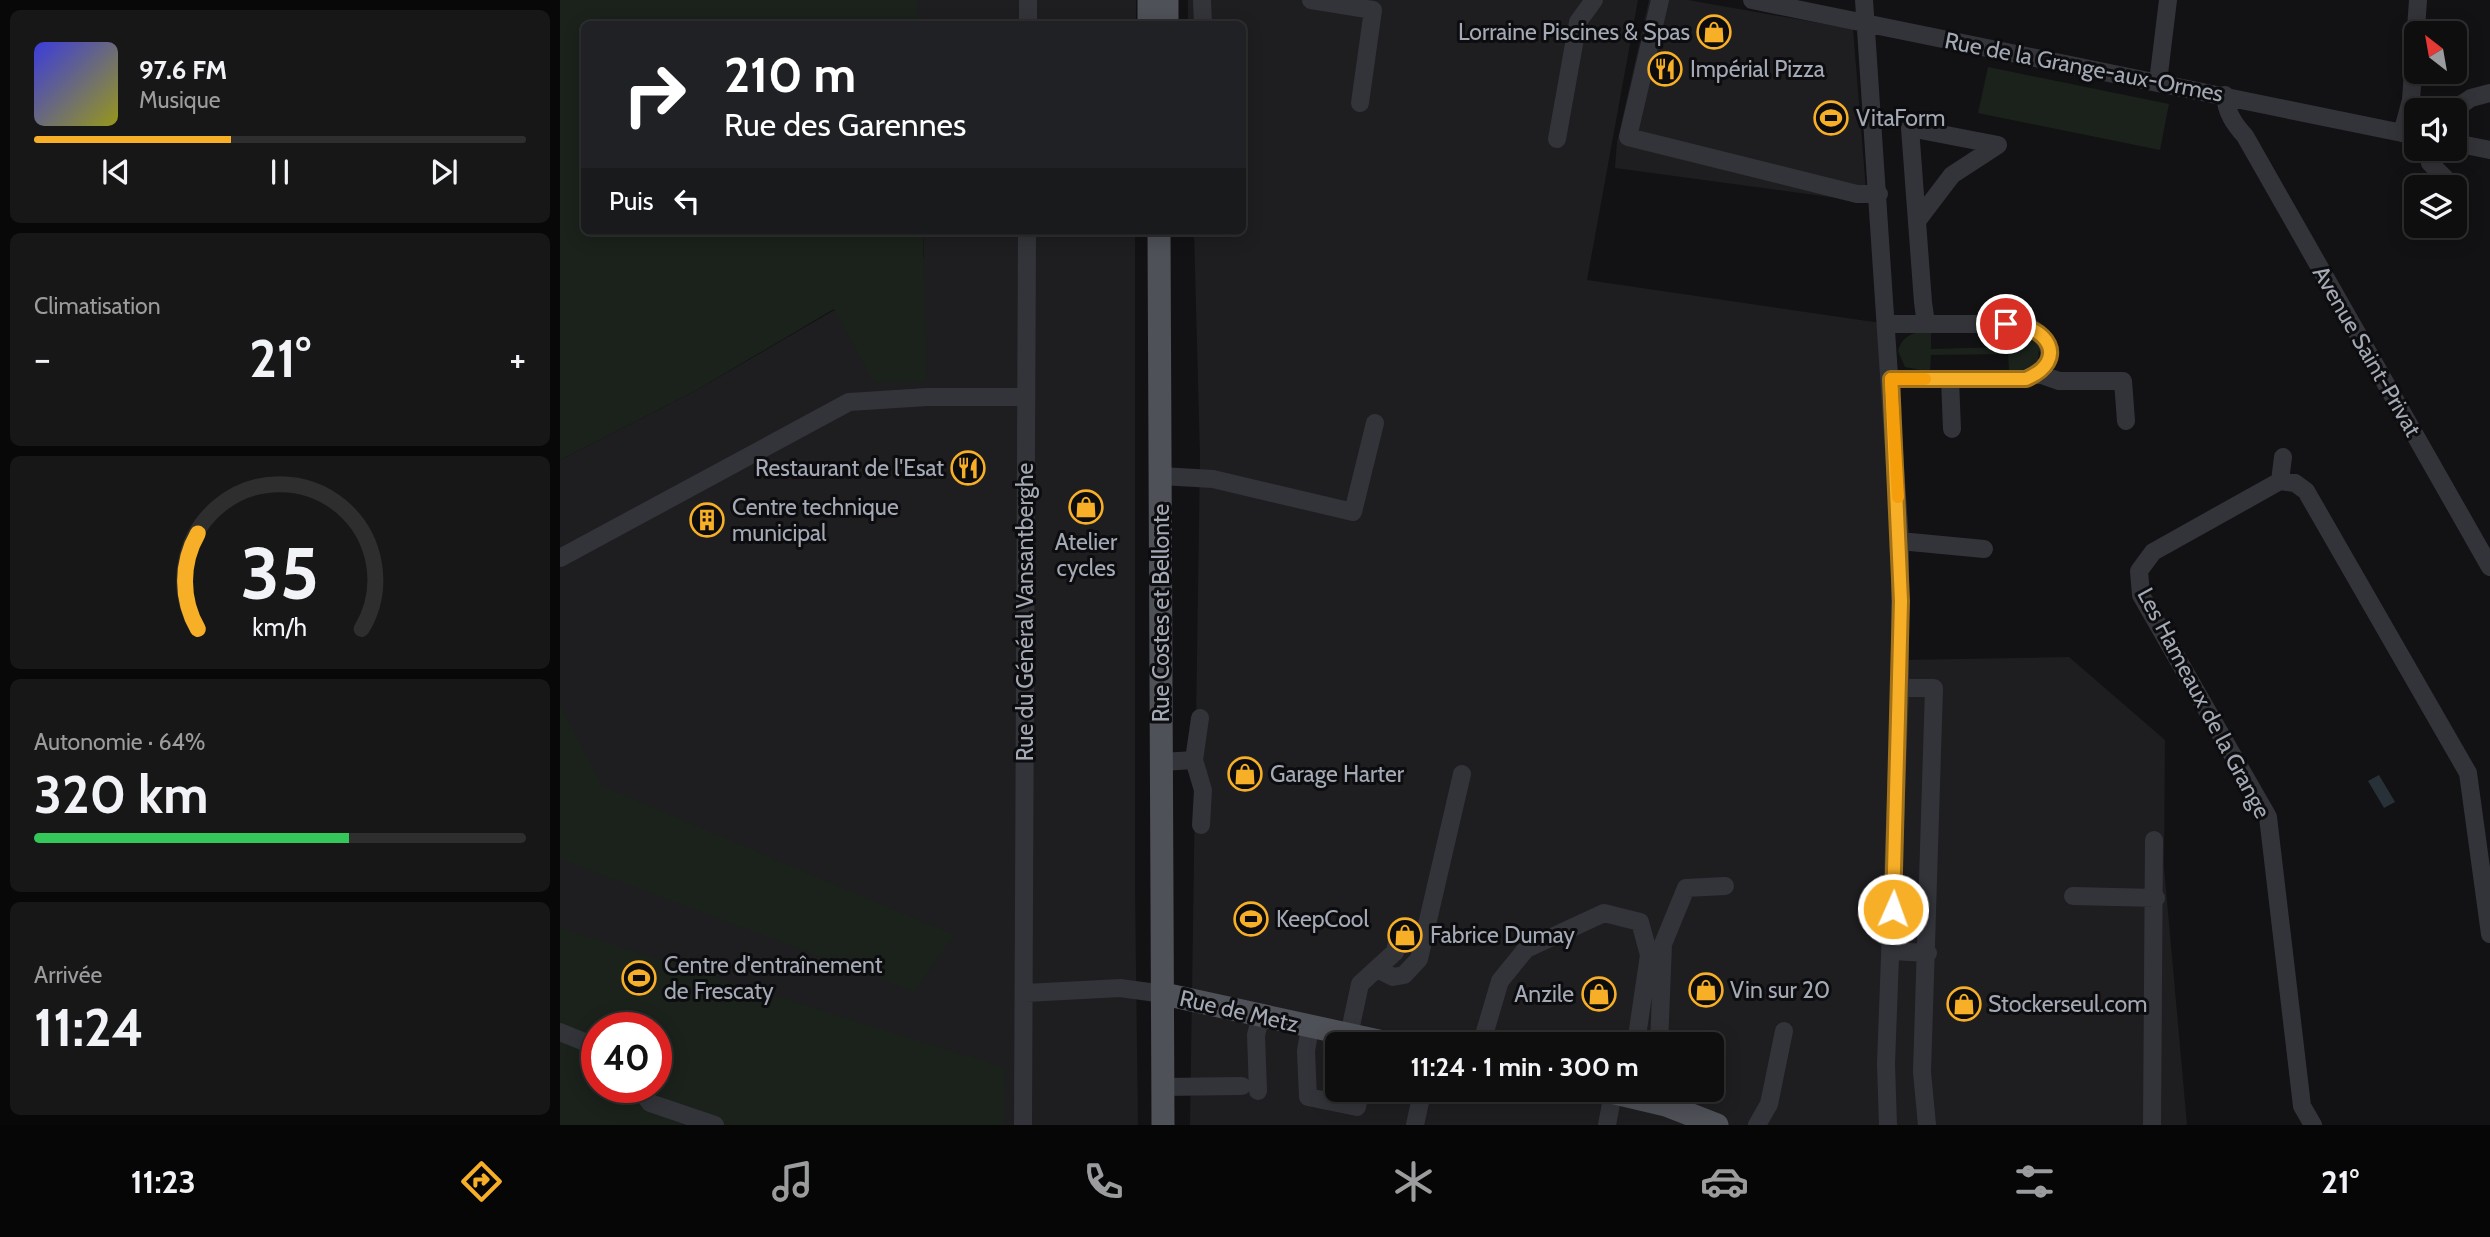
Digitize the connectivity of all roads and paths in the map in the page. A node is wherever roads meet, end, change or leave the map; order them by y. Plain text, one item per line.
1 (1028, 0) edge
2 (1149, 0) edge
3 (1158, 0) edge
4 (1167, 0) edge
5 (1202, 0) edge
6 (1311, 0) edge
7 (1594, 0) edge
8 (1660, 0) edge
9 (1752, 0) edge
10 (1864, 0) edge
11 (2168, 0) edge
12 (2418, 0) edge
13 (1331, 2) edge
14 (1028, 21) edge
15 (1149, 21) edge
16 (1158, 21) edge
17 (1167, 21) edge
18 (1203, 21) edge
19 (1866, 23) junction
20 (2158, 82) junction
21 (2490, 93) edge
22 (2225, 95) junction
23 (2412, 98) edge
24 (2249, 100) junction
25 (2467, 101) edge
26 (1360, 103) dead end
27 (2404, 133) edge
28 (2245, 136) junction
29 (1557, 139) dead end
30 (2467, 145) edge
31 (2490, 150) edge
32 (2430, 161) edge
33 (2442, 175) edge
34 (1879, 194) junction
35 (1917, 221) junction
36 (1027, 235) edge
37 (1159, 235) edge
38 (1888, 324) junction
39 (1926, 324) junction
40 (2039, 373) junction
41 (1891, 379) junction
42 (1950, 379) junction
43 (1026, 397) junction
44 (2126, 421) dead end
45 (1375, 423) dead end
46 (1952, 429) dead end
47 (2283, 457) dead end
48 (1161, 476) junction
49 (2280, 481) junction
50 (1900, 541) junction
51 (1984, 548) dead end
52 (560, 558) edge
53 (2490, 567) edge
54 (1900, 688) junction
55 (1200, 718) dead end
56 (1194, 760) junction
57 (1162, 762) junction
58 (1462, 774) dead end
59 (1201, 825) dead end
60 (2154, 840) dead end
61 (1725, 886) dead end
62 (2073, 896) dead end
63 (2156, 898) junction
64 (2490, 934) edge
65 (1398, 938) dead end
66 (1892, 951) junction
67 (1927, 953) junction
68 (1379, 970) junction
69 (1026, 993) junction
70 (1164, 994) junction
71 (1261, 1016) junction
72 (1310, 1027) junction
73 (1783, 1031) dead end
74 (560, 1032) edge
75 (1331, 1032) edge
76 (1361, 1032) edge
77 (1485, 1032) edge
78 (1638, 1032) edge
79 (1660, 1032) edge
80 (581, 1041) edge
81 (1162, 1087) junction
82 (1420, 1102) dead end
83 (1608, 1102) edge
84 (1663, 1102) edge
85 (653, 1103) edge
86 (1357, 1108) edge
87 (715, 1125) edge
88 (1023, 1125) edge
89 (1163, 1125) edge
90 (1415, 1125) edge
91 (1607, 1125) edge
92 (1717, 1125) edge
93 (1757, 1125) edge
94 (1888, 1125) edge
95 (1927, 1125) edge
96 (2152, 1125) edge
97 (2313, 1125) edge

1 - 14 street
2 - 15 main road
3 - 16 street
4 - 17 main road
5 - 18 street
6 - 13 street
7 - 29 street
8 - 34 street
9 - 19 street, Rue de la Grange-aux-Ormes
10 - 19 street
11 - 20 street
12 - 23 street
13 - 26 street
19 - 20 street, Rue de la Grange-aux-Ormes
19 - 34 street
20 - 22 street, Rue de la Grange-aux-Ormes
21 - 25 street
22 - 24 street, Rue de la Grange-aux-Ormes
22 - 28 street, Avenue Saint-Privat
24 - 27 street, Rue de la Grange-aux-Ormes
24 - 28 street
28 - 53 street, Avenue Saint-Privat
30 - 31 street
32 - 33 street
34 - 38 street
35 - 35 street
35 - 39 street
36 - 43 street, Rue du Général Vansantberghe
37 - 48 main road, Rue Costes et Bellonte
38 - 39 street
38 - 41 street
39 - 40 street
40 - 42 street
40 - 44 street
41 - 42 street
41 - 50 street
42 - 46 street
43 - 52 street
43 - 69 street, Rue du Général Vansantberghe
45 - 48 street
47 - 49 street
48 - 57 main road, Rue Costes et Bellonte
49 - 64 street
49 - 97 street, Les Hameaux de la Grange
50 - 51 street
50 - 54 street
54 - 66 street
54 - 67 street
55 - 56 street
56 - 57 street
56 - 59 street
57 - 70 main road, Rue Costes et Bellonte
58 - 68 street
60 - 63 street
61 - 79 street
62 - 63 street
63 - 96 street
65 - 68 street
66 - 67 street
66 - 94 street
67 - 95 street
68 - 76 street
69 - 70 street
69 - 88 street, Rue du Général Vansantberghe
70 - 71 main road, Rue de Metz
70 - 81 main road, Rue Costes et Bellonte
71 - 72 main road, Rue de Metz
71 - 81 street
72 - 75 main road, Rue de Metz
72 - 86 street
73 - 93 street
74 - 80 street
77 - 78 street
81 - 89 main road, Rue Costes et Bellonte
82 - 90 street
83 - 91 street
84 - 92 main road
85 - 87 street

